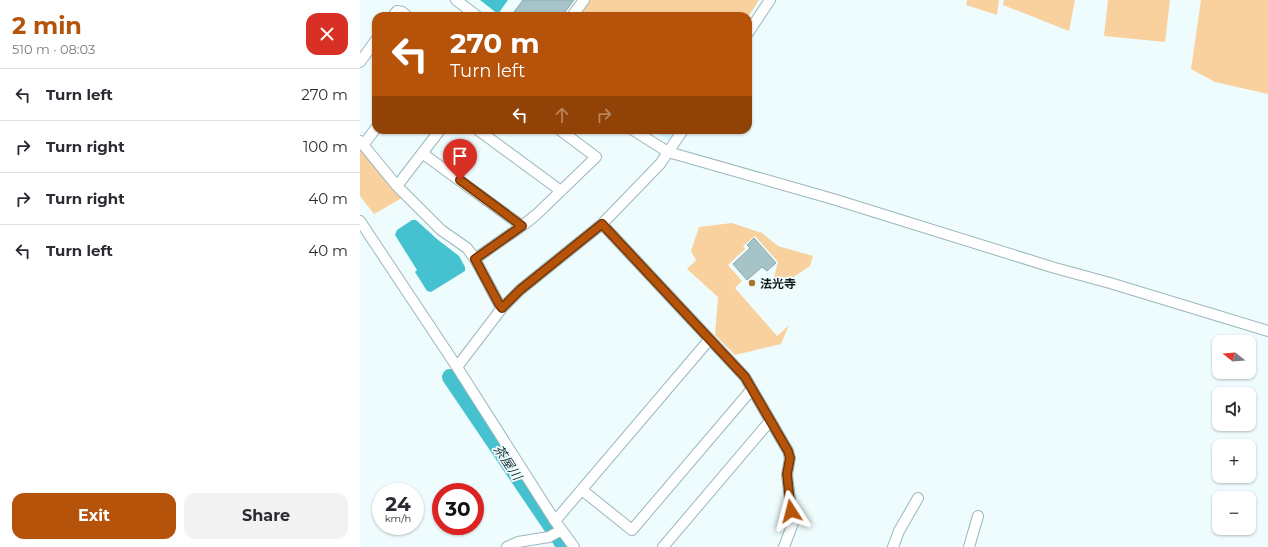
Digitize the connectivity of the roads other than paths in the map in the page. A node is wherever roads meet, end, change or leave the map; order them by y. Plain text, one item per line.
1 (456, 0) edge
2 (584, 0) edge
3 (770, 0) edge
4 (472, 12) edge
5 (575, 12) edge
6 (752, 27) edge
7 (372, 46) edge
8 (360, 62) edge
9 (372, 132) edge
10 (437, 134) edge
11 (483, 134) edge
12 (565, 134) edge
13 (639, 134) edge
14 (680, 134) edge
15 (362, 143) edge
16 (668, 152) junction
17 (422, 153) junction
18 (396, 186) junction
19 (561, 191) junction
20 (360, 221) edge
21 (602, 224) junction
22 (522, 226) junction
23 (475, 259) junction
24 (502, 308) junction
25 (1268, 332) edge
26 (709, 340) junction
27 (457, 367) junction
28 (752, 389) junction
29 (770, 421) junction
30 (582, 490) junction
31 (918, 498) dead end
32 (978, 516) dead end
33 (556, 529) junction
34 (507, 547) edge
35 (574, 547) edge
36 (662, 547) edge
37 (784, 547) edge
38 (893, 547) edge
39 (969, 547) edge

1 - 4 street
2 - 5 street
3 - 6 street
7 - 8 street
9 - 15 street
10 - 17 street
11 - 19 street
12 - 19 street
13 - 16 street
14 - 16 street
15 - 18 street
16 - 21 street
16 - 25 street
17 - 18 street
17 - 22 street
18 - 23 street
19 - 22 street
20 - 27 street
21 - 24 street
21 - 26 street
22 - 23 street
23 - 24 street
24 - 27 street
26 - 28 street
26 - 30 street
27 - 33 street
28 - 29 street
28 - 30 street
29 - 36 street
29 - 37 street
30 - 33 street
31 - 38 street
32 - 39 street
33 - 34 street
33 - 35 street

